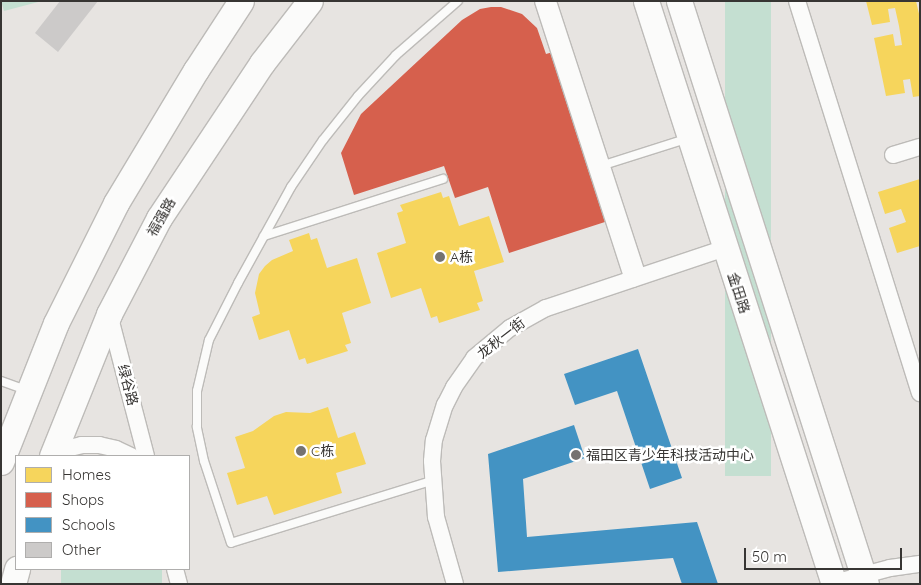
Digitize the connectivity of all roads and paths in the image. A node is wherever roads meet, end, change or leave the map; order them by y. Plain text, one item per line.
1 (240, 1) edge
2 (310, 1) edge
3 (458, 1) edge
4 (543, 1) edge
5 (552, 1) edge
6 (646, 1) edge
7 (679, 1) edge
8 (797, 1) edge
9 (690, 138) junction
10 (920, 147) edge
11 (892, 155) dead end
12 (607, 164) junction
13 (443, 179) dead end
14 (264, 236) junction
15 (725, 248) junction
16 (638, 277) junction
17 (109, 314) junction
18 (1, 381) edge
19 (28, 390) junction
20 (920, 393) edge
21 (53, 455) edge
22 (55, 455) edge
23 (129, 455) edge
24 (146, 455) edge
25 (1, 462) edge
26 (432, 481) junction
27 (920, 564) edge
28 (17, 570) edge
29 (175, 570) edge
30 (865, 579) edge
31 (13, 584) edge
32 (179, 584) edge
33 (454, 584) edge
34 (834, 584) edge

1 - 19 main road
2 - 17 main road, 福强路
3 - 14 lane
4 - 16 street
5 - 12 lane
6 - 9 main road, 金田路
7 - 30 main road
8 - 20 street
9 - 12 lane
9 - 15 main road, 金田路
10 - 11 street
12 - 16 lane
13 - 14 lane
14 - 26 lane
15 - 16 street, 龙秋一街
15 - 34 main road, 金田路
16 - 26 street, 龙秋一街
17 - 21 main road, 福强路
17 - 24 street, 绿谷路
18 - 19 lane
19 - 25 main road
22 - 23 street
26 - 33 street, 龙秋一街
27 - 30 street
28 - 31 main road
29 - 32 street
30 - 34 street

